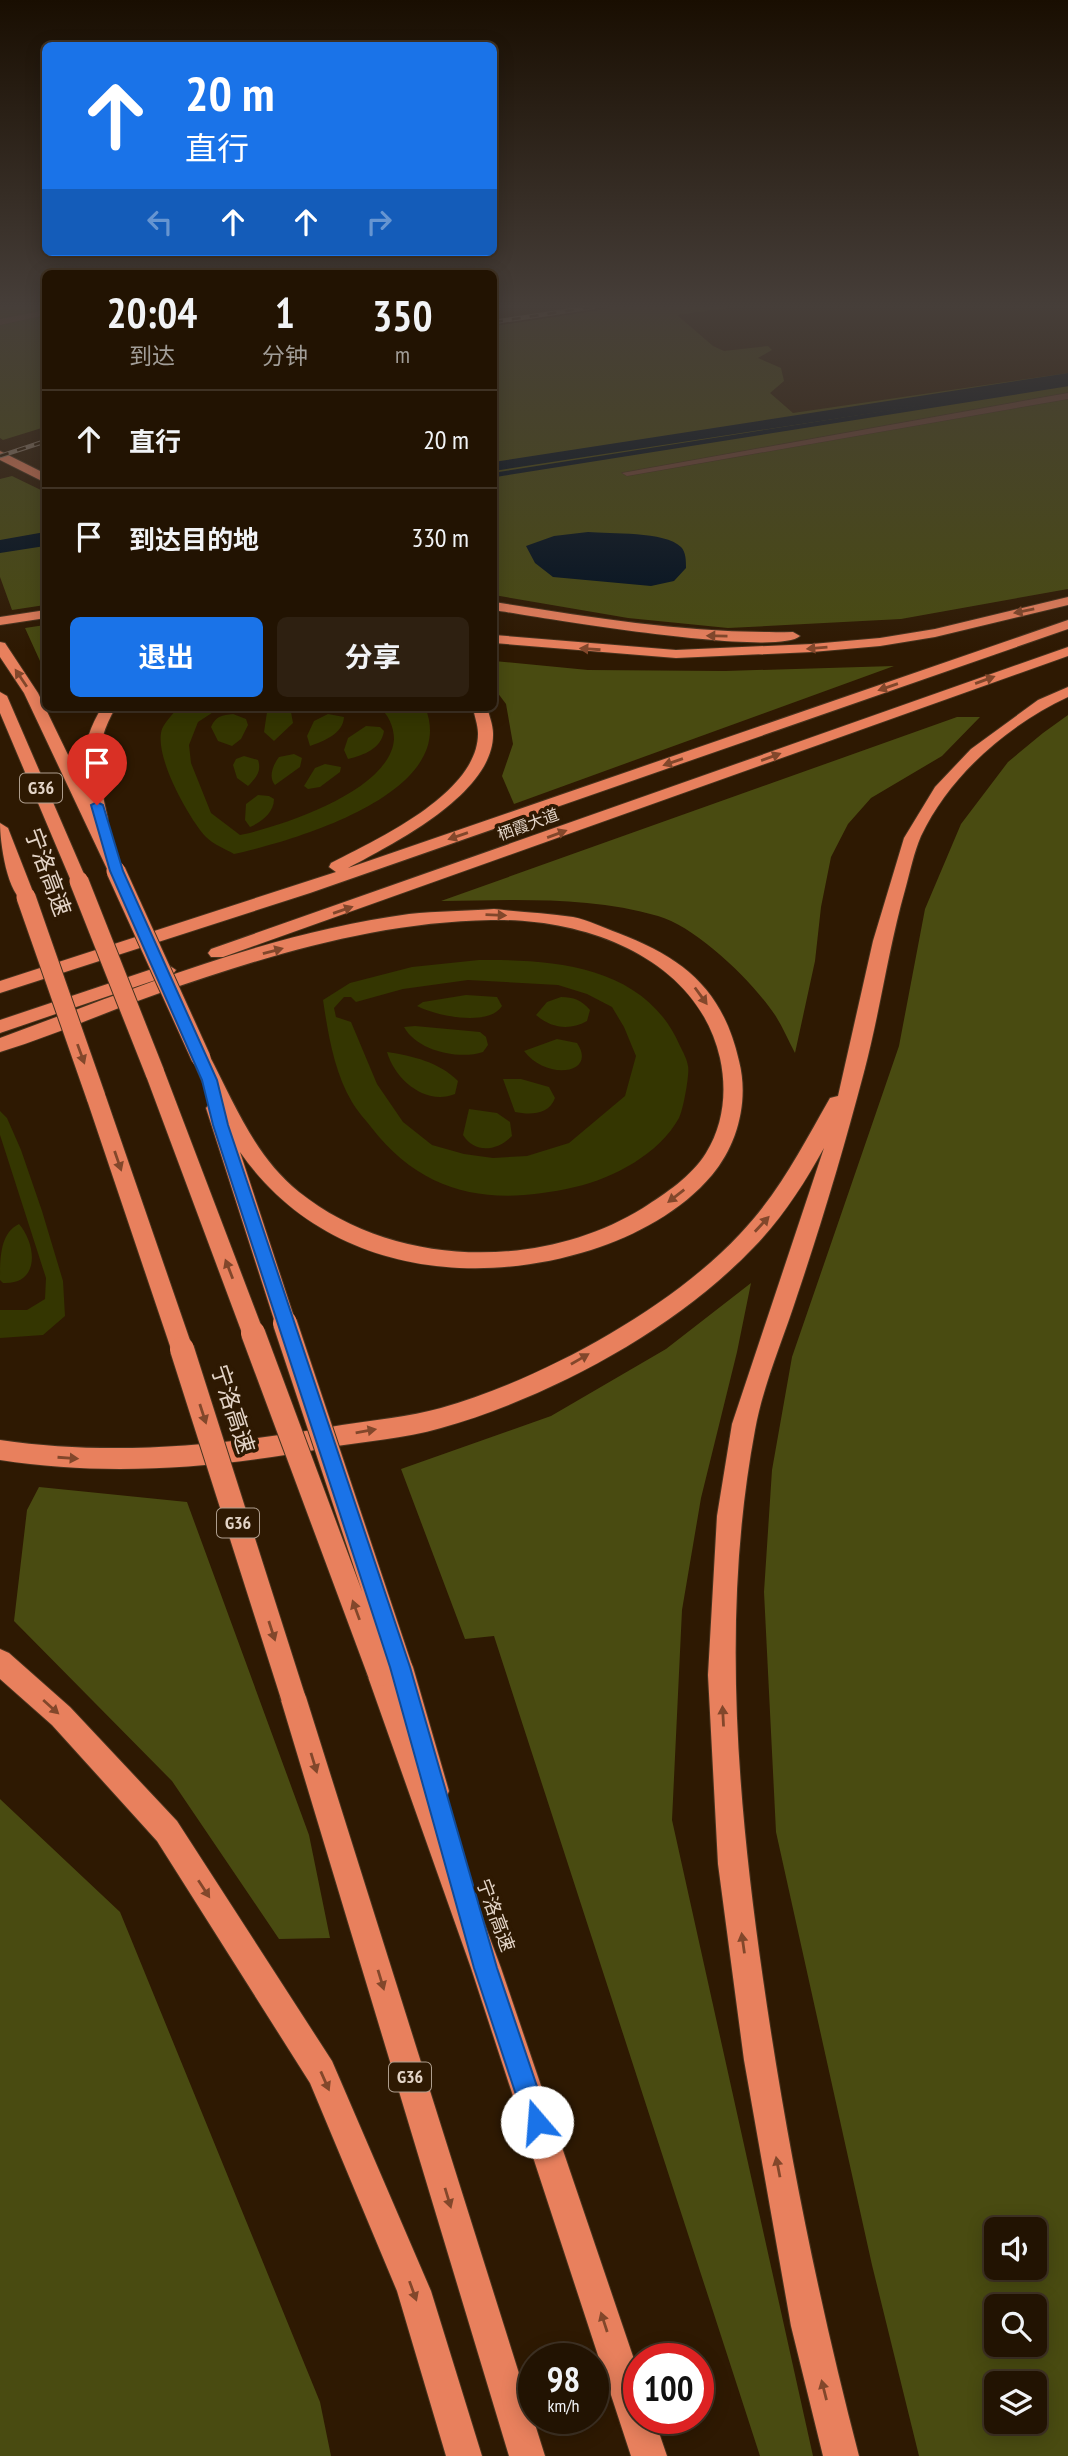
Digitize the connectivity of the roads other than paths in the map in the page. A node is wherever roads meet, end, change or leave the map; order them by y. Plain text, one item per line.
1 (921, 422) edge
2 (0, 455) edge
3 (627, 473) dead end
4 (42, 477) edge
5 (1068, 601) edge
6 (497, 606) edge
7 (42, 615) edge
8 (980, 620) junction
9 (0, 621) edge
10 (1068, 624) edge
11 (497, 639) edge
12 (0, 646) edge
13 (1068, 651) edge
14 (1068, 691) edge
15 (0, 696) edge
16 (107, 711) edge
17 (481, 711) edge
18 (0, 828) edge
19 (116, 871) junction
20 (0, 973) edge
21 (0, 986) edge
22 (0, 1027) edge
23 (0, 1045) edge
24 (858, 1064) junction
25 (209, 1080) junction
26 (0, 1450) edge
27 (0, 1662) edge
28 (390, 1671) junction
29 (464, 2456) edge
30 (527, 2456) edge
31 (649, 2456) edge
32 (841, 2456) edge

1 - 3 street
2 - 4 highway
5 -> 8 highway
8 -> 6 highway
7 - 9 highway
8 -> 11 highway
10 -> 21 highway, 栖霞大道
19 -> 12 highway
22 -> 13 highway, 栖霞大道
14 - 24 highway
28 -> 15 highway, 宁洛高速 / G36, bridge
16 - 19 highway
17 - 20 highway
18 -> 30 highway, 宁洛高速 / G36, bridge
19 - 25 highway, bridge
23 -> 25 highway
26 -> 24 highway
32 -> 24 highway
25 - 28 highway, bridge
27 -> 29 highway
31 -> 28 highway, 宁洛高速 / G36

